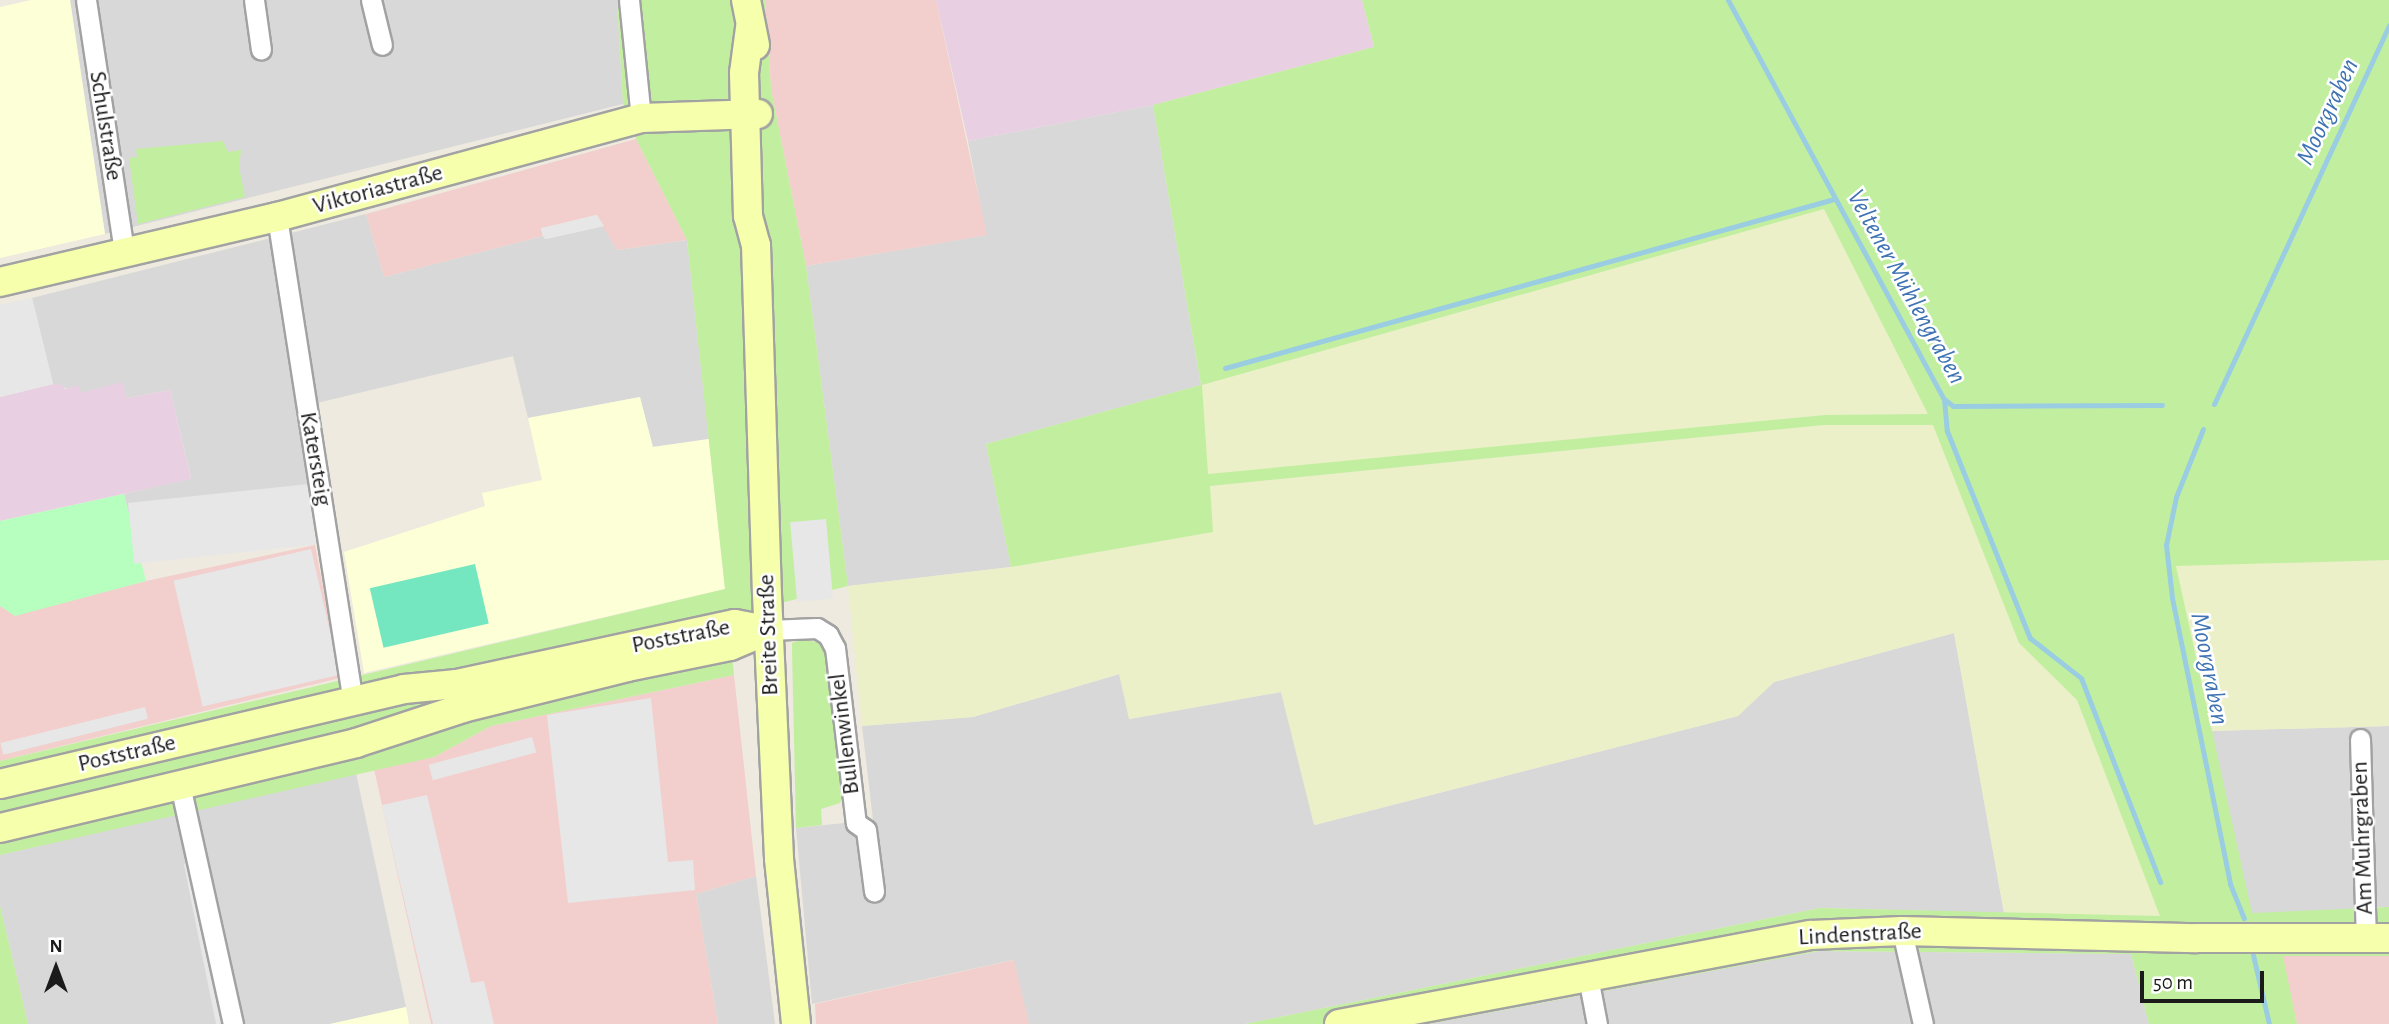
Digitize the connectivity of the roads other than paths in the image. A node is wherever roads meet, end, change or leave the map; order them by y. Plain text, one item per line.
1 (86, 0) edge
2 (254, 0) edge
3 (371, 0) edge
4 (629, 0) edge
5 (746, 0) edge
6 (382, 45) dead end
7 (261, 50) dead end
8 (752, 114) junction
9 (641, 118) junction
10 (277, 217) junction
11 (124, 252) junction
12 (0, 282) edge
13 (768, 630) junction
14 (353, 700) junction
15 (2360, 738) dead end
16 (362, 742) junction
17 (0, 784) edge
18 (180, 785) junction
19 (0, 828) edge
20 (874, 891) dead end
21 (1902, 931) junction
22 (2377, 937) edge
23 (1588, 977) junction
24 (233, 1024) edge
25 (796, 1024) edge
26 (1339, 1024) edge
27 (1597, 1024) edge
28 (1923, 1024) edge

1 - 11 street, Schulstraße
2 - 7 street
3 - 6 street
4 - 9 street
5 - 8 street, Breite Straße
8 - 9 street, Viktoriastraße
8 - 13 street, Breite Straße
9 - 10 street, Viktoriastraße
10 - 11 street, Viktoriastraße
10 - 14 street, Katersteig
11 - 12 street, Viktoriastraße
13 - 14 street, Poststraße
13 - 16 street, Poststraße
13 - 20 street, Bullenwinkel
13 - 25 street, Breite Straße
14 - 16 street
14 - 17 street, Poststraße
15 - 22 street, Am Muhrgraben
16 - 18 street, Poststraße
18 - 19 street, Poststraße
18 - 24 street, Poststraße
21 - 22 street, Lindenstraße
21 - 23 street, Lindenstraße
21 - 28 street
23 - 26 street, Lindenstraße
23 - 27 street

